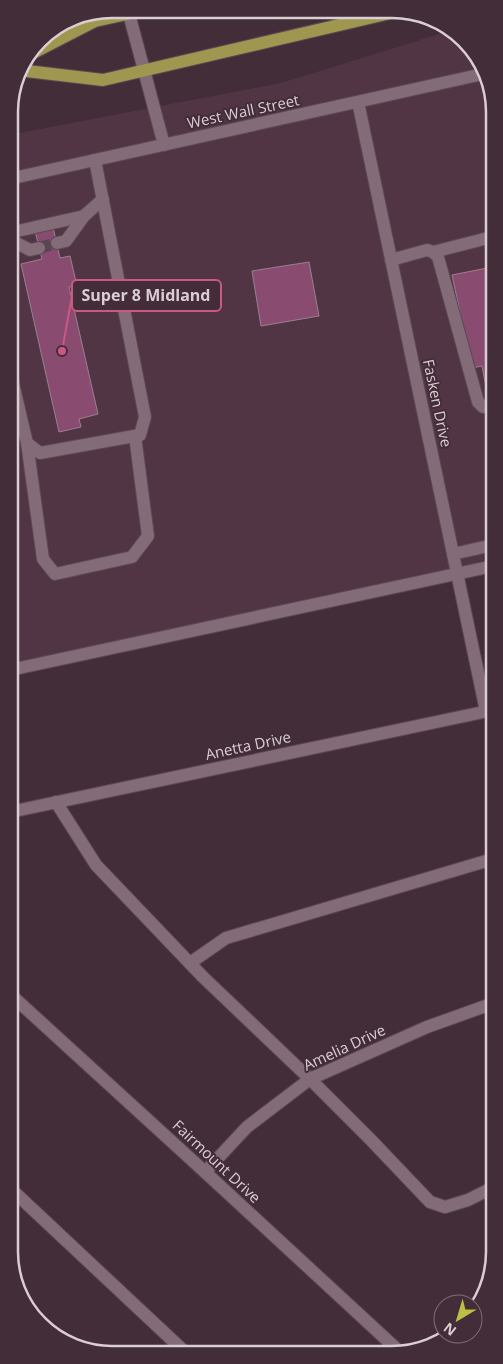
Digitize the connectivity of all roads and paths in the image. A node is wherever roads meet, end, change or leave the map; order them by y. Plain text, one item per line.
1 (110, 18) edge
2 (130, 18) edge
3 (369, 18) edge
4 (42, 48) edge
5 (145, 70) junction
6 (27, 71) edge
7 (478, 75) edge
8 (358, 102) junction
9 (164, 145) junction
10 (95, 160) junction
11 (18, 176) edge
12 (103, 199) junction
13 (84, 216) junction
14 (18, 231) edge
15 (486, 239) edge
16 (57, 243) tunnel mouth
17 (18, 244) edge
18 (39, 248) tunnel mouth
19 (433, 252) junction
20 (391, 260) junction
21 (18, 404) edge
22 (486, 407) edge
23 (135, 436) junction
24 (27, 443) junction
25 (486, 547) edge
26 (453, 554) junction
27 (486, 567) edge
28 (457, 573) junction
29 (18, 668) edge
30 (485, 692) edge
31 (485, 712) edge
32 (56, 802) junction
33 (18, 810) edge
34 (485, 861) edge
35 (190, 963) junction
36 (18, 1001) edge
37 (485, 1006) edge
38 (310, 1079) junction
39 (206, 1172) junction
40 (485, 1191) edge
41 (18, 1196) edge
42 (179, 1346) edge
43 (393, 1346) edge

1 - 4 main road
2 - 5 street
3 - 5 main road
5 - 6 main road
5 - 9 street
7 - 8 street, West Wall Street
8 - 9 street, West Wall Street
8 - 20 street, Fasken Drive
9 - 10 street, West Wall Street
10 - 11 street, West Wall Street
10 - 12 street
12 - 13 street
12 - 23 street
13 - 14 street
13 - 16 street
15 - 19 street
17 - 18 street
19 - 20 street
19 - 22 street
20 - 26 street, Fasken Drive
21 - 24 street
23 - 24 street
23 - 24 street
25 - 26 street
26 - 28 street, Fasken Drive
27 - 28 street
28 - 29 street
28 - 30 street, Fasken Drive
31 - 32 street, Anetta Drive
32 - 33 street, Anetta Drive
32 - 35 street
34 - 35 street
35 - 38 street
36 - 39 street, Fairmount Drive
37 - 38 street, Amelia Drive
38 - 39 street, Amelia Drive
38 - 40 street
39 - 43 street, Fairmount Drive
41 - 42 street

